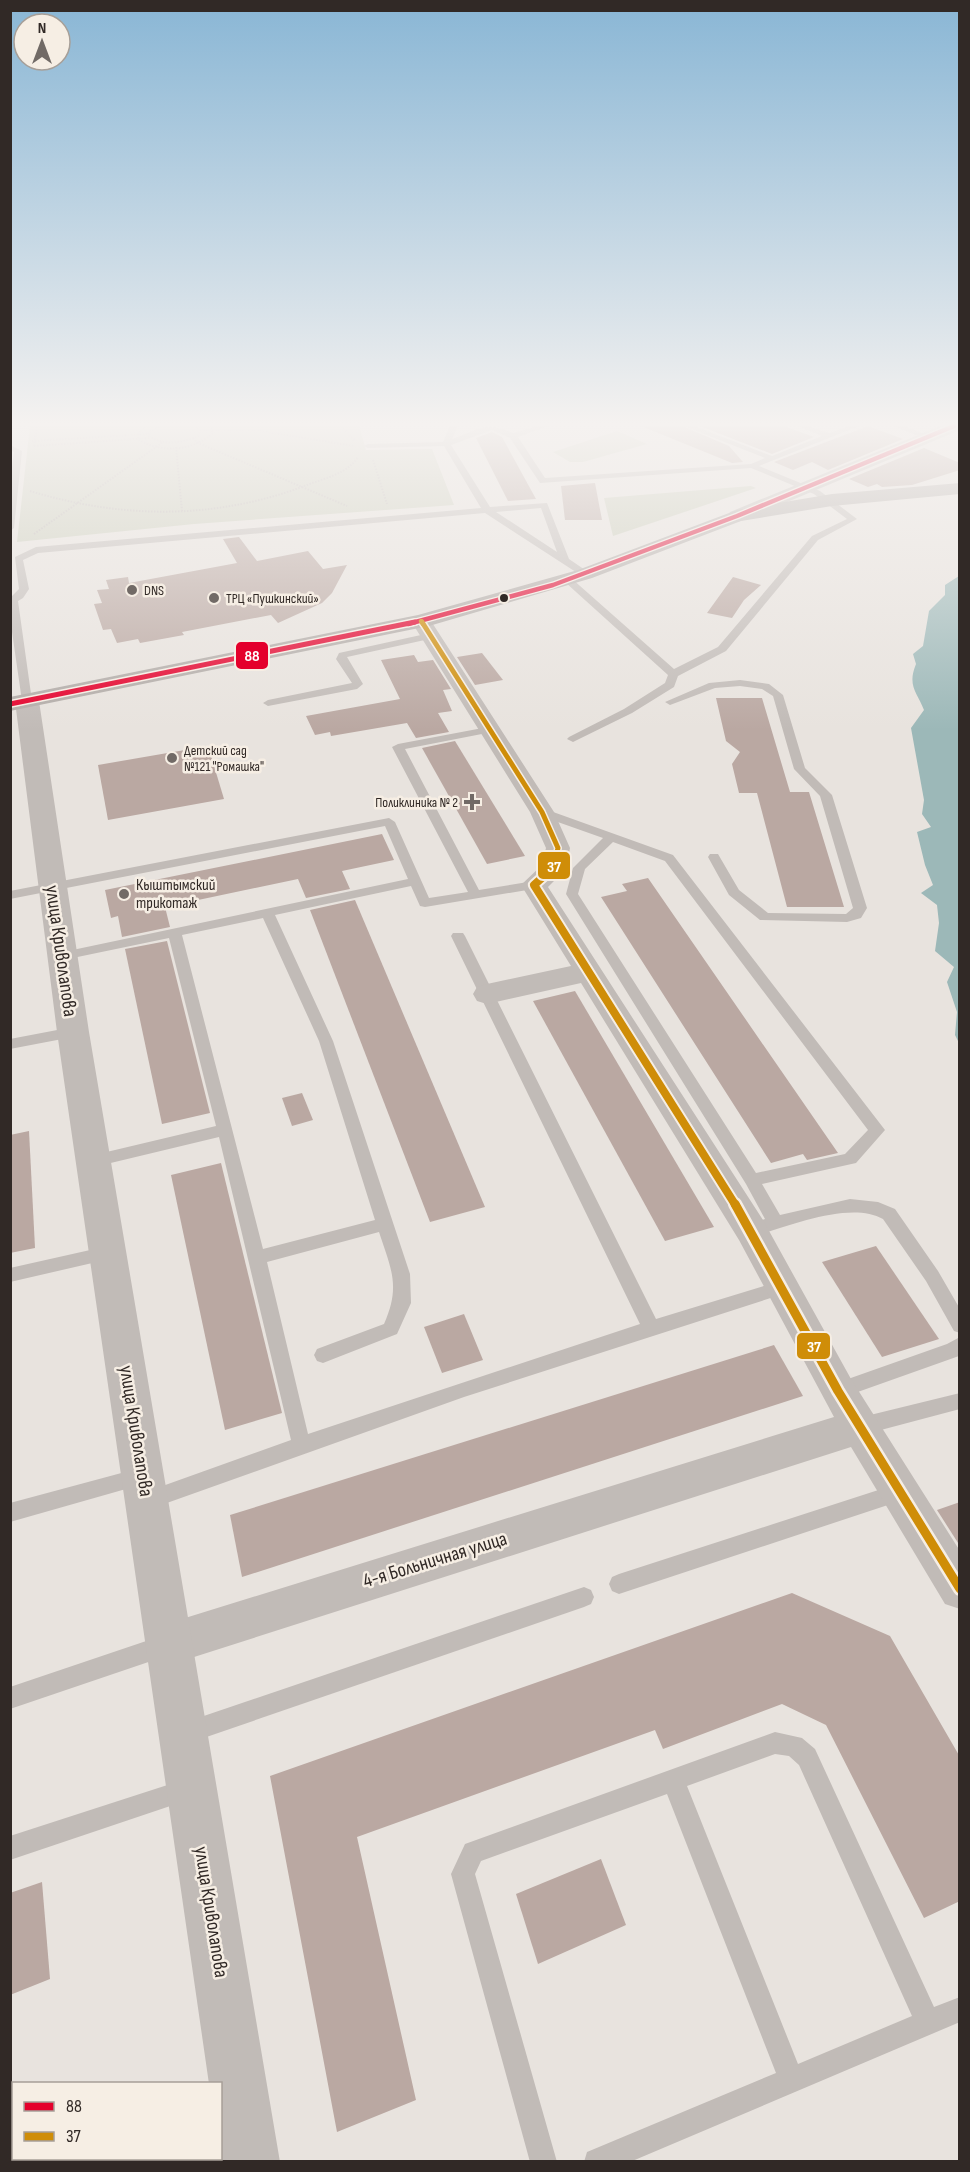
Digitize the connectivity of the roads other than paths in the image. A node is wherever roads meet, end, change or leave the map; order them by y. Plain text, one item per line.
1 (302, 527) edge
2 (511, 527) edge
3 (554, 527) edge
4 (704, 527) edge
5 (836, 527) edge
6 (10, 554) edge
7 (22, 555) junction
8 (573, 572) junction
9 (12, 601) edge
10 (426, 628) junction
11 (673, 674) junction
12 (19, 702) edge
13 (669, 702) dead end
14 (268, 703) dead end
15 (488, 730) junction
16 (573, 739) dead end
17 (543, 812) junction
18 (610, 838) junction
19 (714, 857) dead end
20 (579, 869) junction
21 (544, 877) junction
22 (416, 881) junction
23 (52, 887) junction
24 (475, 894) junction
25 (10, 895) edge
26 (267, 912) junction
27 (174, 931) junction
28 (458, 936) dead end
29 (63, 956) junction
30 (588, 972) junction
31 (487, 993) junction
32 (73, 1032) junction
33 (10, 1044) edge
34 (225, 1130) junction
35 (94, 1161) junction
36 (752, 1180) junction
37 (386, 1224) junction
38 (764, 1226) junction
39 (108, 1253) junction
40 (257, 1257) junction
41 (10, 1275) edge
42 (780, 1288) junction
43 (960, 1326) edge
44 (651, 1327) junction
45 (960, 1345) edge
46 (323, 1355) dead end
47 (838, 1391) junction
48 (960, 1401) edge
49 (862, 1426) junction
50 (301, 1444) junction
51 (145, 1488) junction
52 (900, 1492) junction
53 (10, 1513) edge
54 (619, 1584) dead end
55 (960, 1589) edge
56 (584, 1597) dead end
57 (170, 1644) junction
58 (10, 1698) edge
59 (184, 1734) junction
60 (673, 1780) junction
61 (192, 1788) junction
62 (10, 1848) edge
63 (960, 2009) edge
64 (928, 2022) junction
65 (791, 2079) junction
66 (229, 2083) edge
67 (250, 2162) edge
68 (544, 2162) edge
69 (597, 2162) edge

1 - 7 lane
2 - 8 lane
3 - 8 lane
4 - 8 main road
5 - 11 lane
6 - 7 lane
7 - 9 lane
8 - 10 main road
8 - 11 lane
9 - 12 lane
10 - 12 main road
10 - 14 lane
10 - 15 street
11 - 16 lane
12 - 23 street, улица Криволапова
13 - 19 lane
15 - 17 street
15 - 24 lane
17 - 18 lane
17 - 21 street
18 - 20 lane
18 - 36 lane
20 - 21 lane
20 - 36 lane
21 - 24 lane
21 - 30 street
22 - 23 lane
22 - 24 lane
22 - 26 lane
23 - 25 lane
23 - 29 street, улица Криволапова
26 - 27 lane
26 - 37 lane
27 - 29 lane
27 - 34 lane
28 - 31 lane
29 - 32 street, улица Криволапова
30 - 31 street
30 - 38 street
31 - 44 lane
32 - 33 lane
32 - 35 street, улица Криволапова
34 - 35 lane
34 - 40 lane
35 - 39 street, улица Криволапова
36 - 38 lane
37 - 40 lane
37 - 46 lane
38 - 42 street
38 - 43 lane
39 - 41 lane
39 - 51 street, улица Криволапова
40 - 50 lane
42 - 44 lane
42 - 47 street
44 - 50 lane
45 - 47 lane
47 - 49 street
48 - 49 lane
49 - 52 street
49 - 57 street, 4-я Больничная улица
50 - 51 lane
51 - 53 lane
51 - 57 street, улица Криволапова
52 - 54 lane
52 - 55 street
56 - 59 lane
57 - 58 lane, 4-я Больничная улица
57 - 59 street, улица Криволапова
59 - 61 street, улица Криволапова
60 - 64 lane
60 - 65 lane
60 - 68 lane
61 - 62 lane
61 - 66 street, улица Криволапова
63 - 64 lane
64 - 65 lane
65 - 69 lane
66 - 67 street, улица Криволапова

